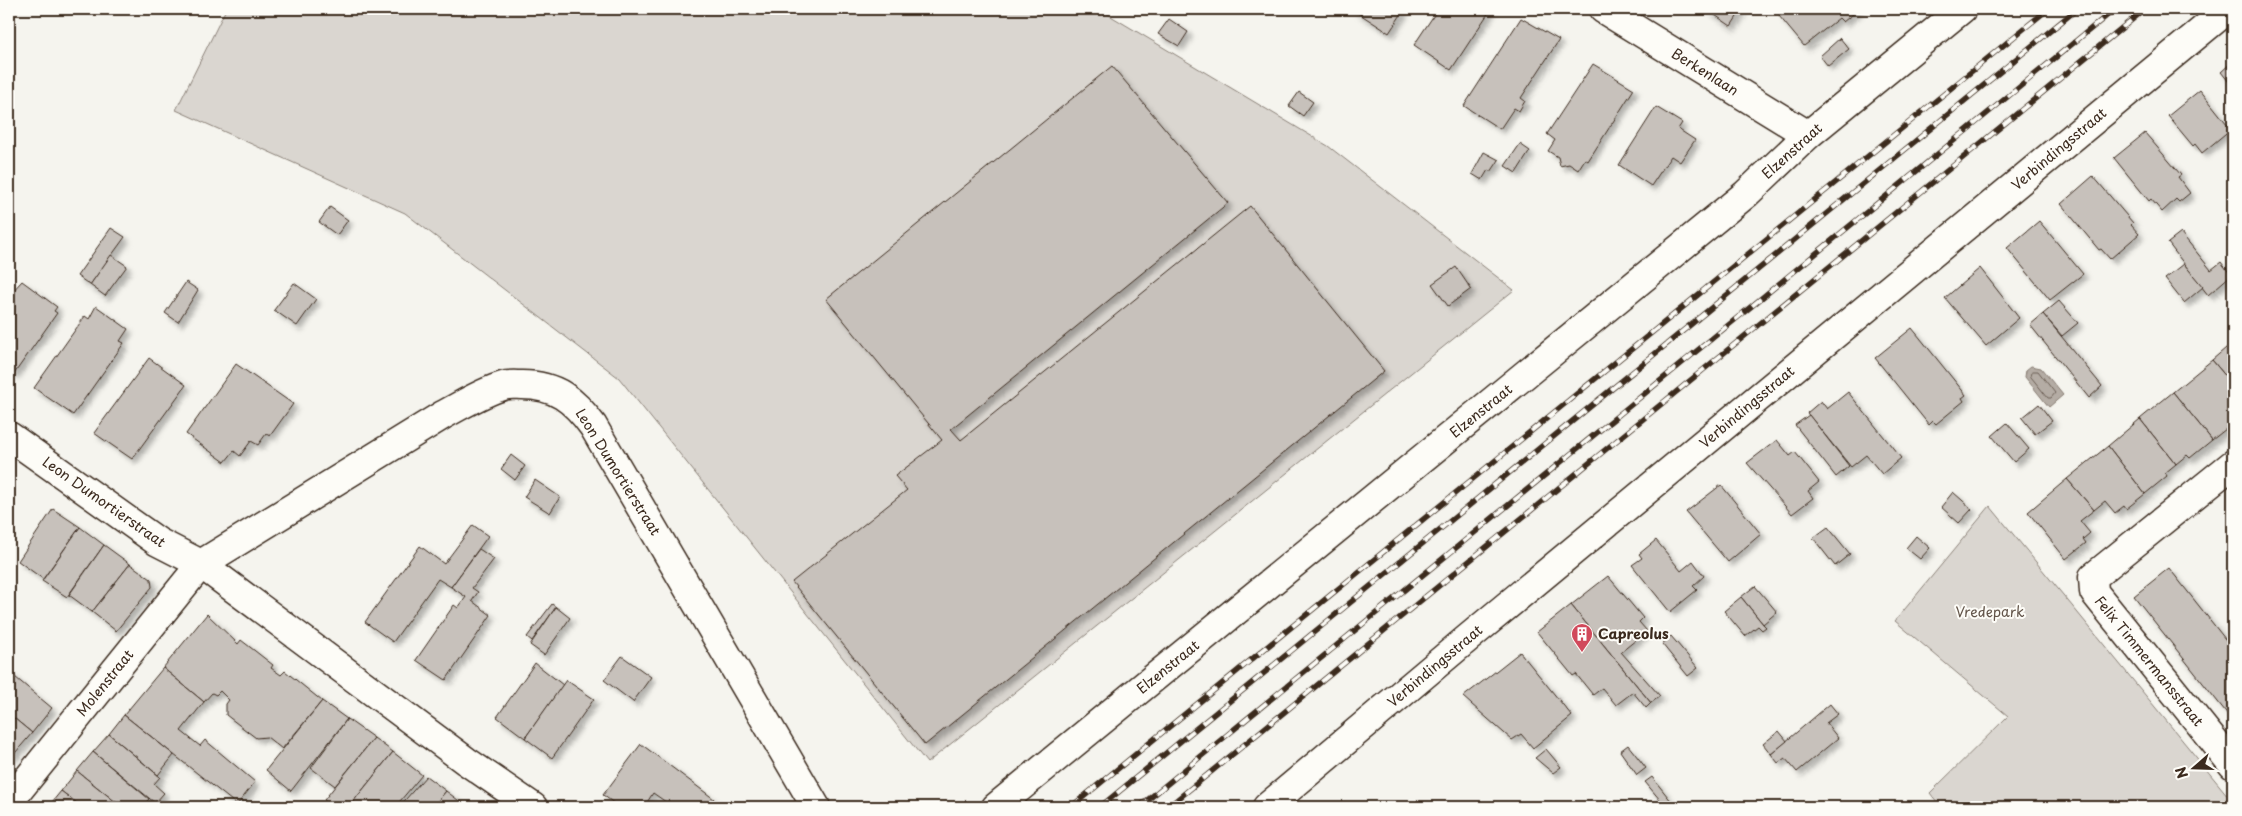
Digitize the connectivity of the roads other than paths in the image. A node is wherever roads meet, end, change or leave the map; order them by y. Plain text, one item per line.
1 (1603, 9) edge
2 (1962, 9) edge
3 (2228, 9) edge
4 (1808, 135) junction
5 (9, 436) edge
6 (2233, 464) edge
7 (201, 564) junction
8 (2233, 765) edge
9 (9, 802) edge
10 (533, 807) edge
11 (816, 807) edge
12 (996, 807) edge
13 (1267, 807) edge

1 - 4 street, Berkenlaan
2 - 4 street, Elzenstraat
3 - 13 street, Verbindingsstraat
4 - 12 street, Elzenstraat
5 - 7 street, Leon Dumortierstraat
6 - 8 street, Felix Timmermansstraat
7 - 9 street, Molenstraat
7 - 10 street, Leon Dumortierstraat
7 - 11 street, Leon Dumortierstraat

